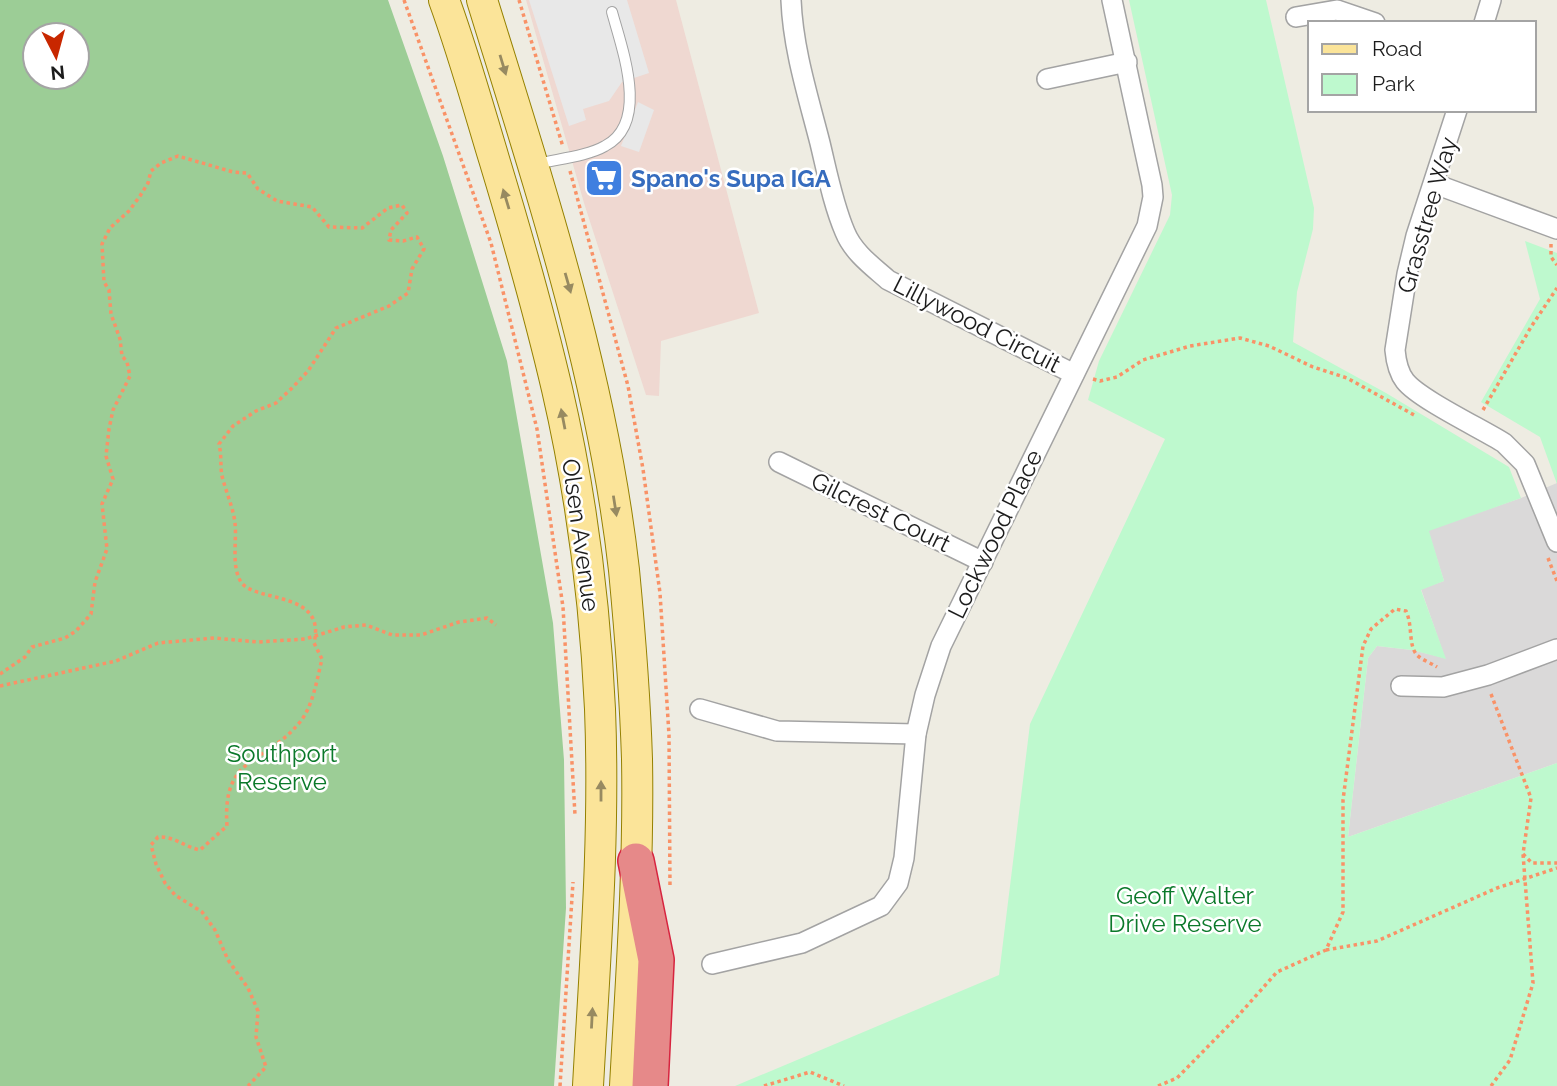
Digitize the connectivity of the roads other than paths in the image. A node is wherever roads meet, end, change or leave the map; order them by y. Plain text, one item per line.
1 (444, 0) edge
2 (482, 0) edge
3 (791, 0) edge
4 (1112, 0) edge
5 (1491, 0) edge
6 (612, 12) dead end
7 (1296, 17) dead end
8 (1369, 21) edge
9 (1485, 21) edge
10 (1127, 62) junction
11 (1047, 79) dead end
12 (1456, 112) edge
13 (533, 165) junction
14 (1435, 184) junction
15 (1557, 229) edge
16 (1074, 374) junction
17 (779, 462) dead end
18 (1557, 542) edge
19 (983, 562) junction
20 (1557, 649) edge
21 (1402, 685) dead end
22 (700, 709) dead end
23 (916, 734) junction
24 (636, 860) junction
25 (712, 964) dead end
26 (588, 1086) edge
27 (625, 1086) edge
28 (650, 1086) edge

26 -> 1 main road, Olsen Avenue
2 -> 13 main road, Olsen Avenue
3 - 16 street, Lillywood Circuit
4 - 10 street, Lockwood Place
5 - 9 street
6 - 13 lane
7 - 8 street
10 - 11 street
10 - 16 street, Lockwood Place
12 - 14 street, Grasstree Way
13 -> 24 main road, Olsen Avenue
14 - 15 street
14 - 18 street, Grasstree Way
16 - 19 street, Lockwood Place
17 - 19 street, Gilcrest Court
19 - 23 street, Lockwood Place
20 - 21 street
22 - 23 street
23 - 25 street, Lockwood Place
24 - 27 main road, Olsen Avenue
24 - 28 highway

